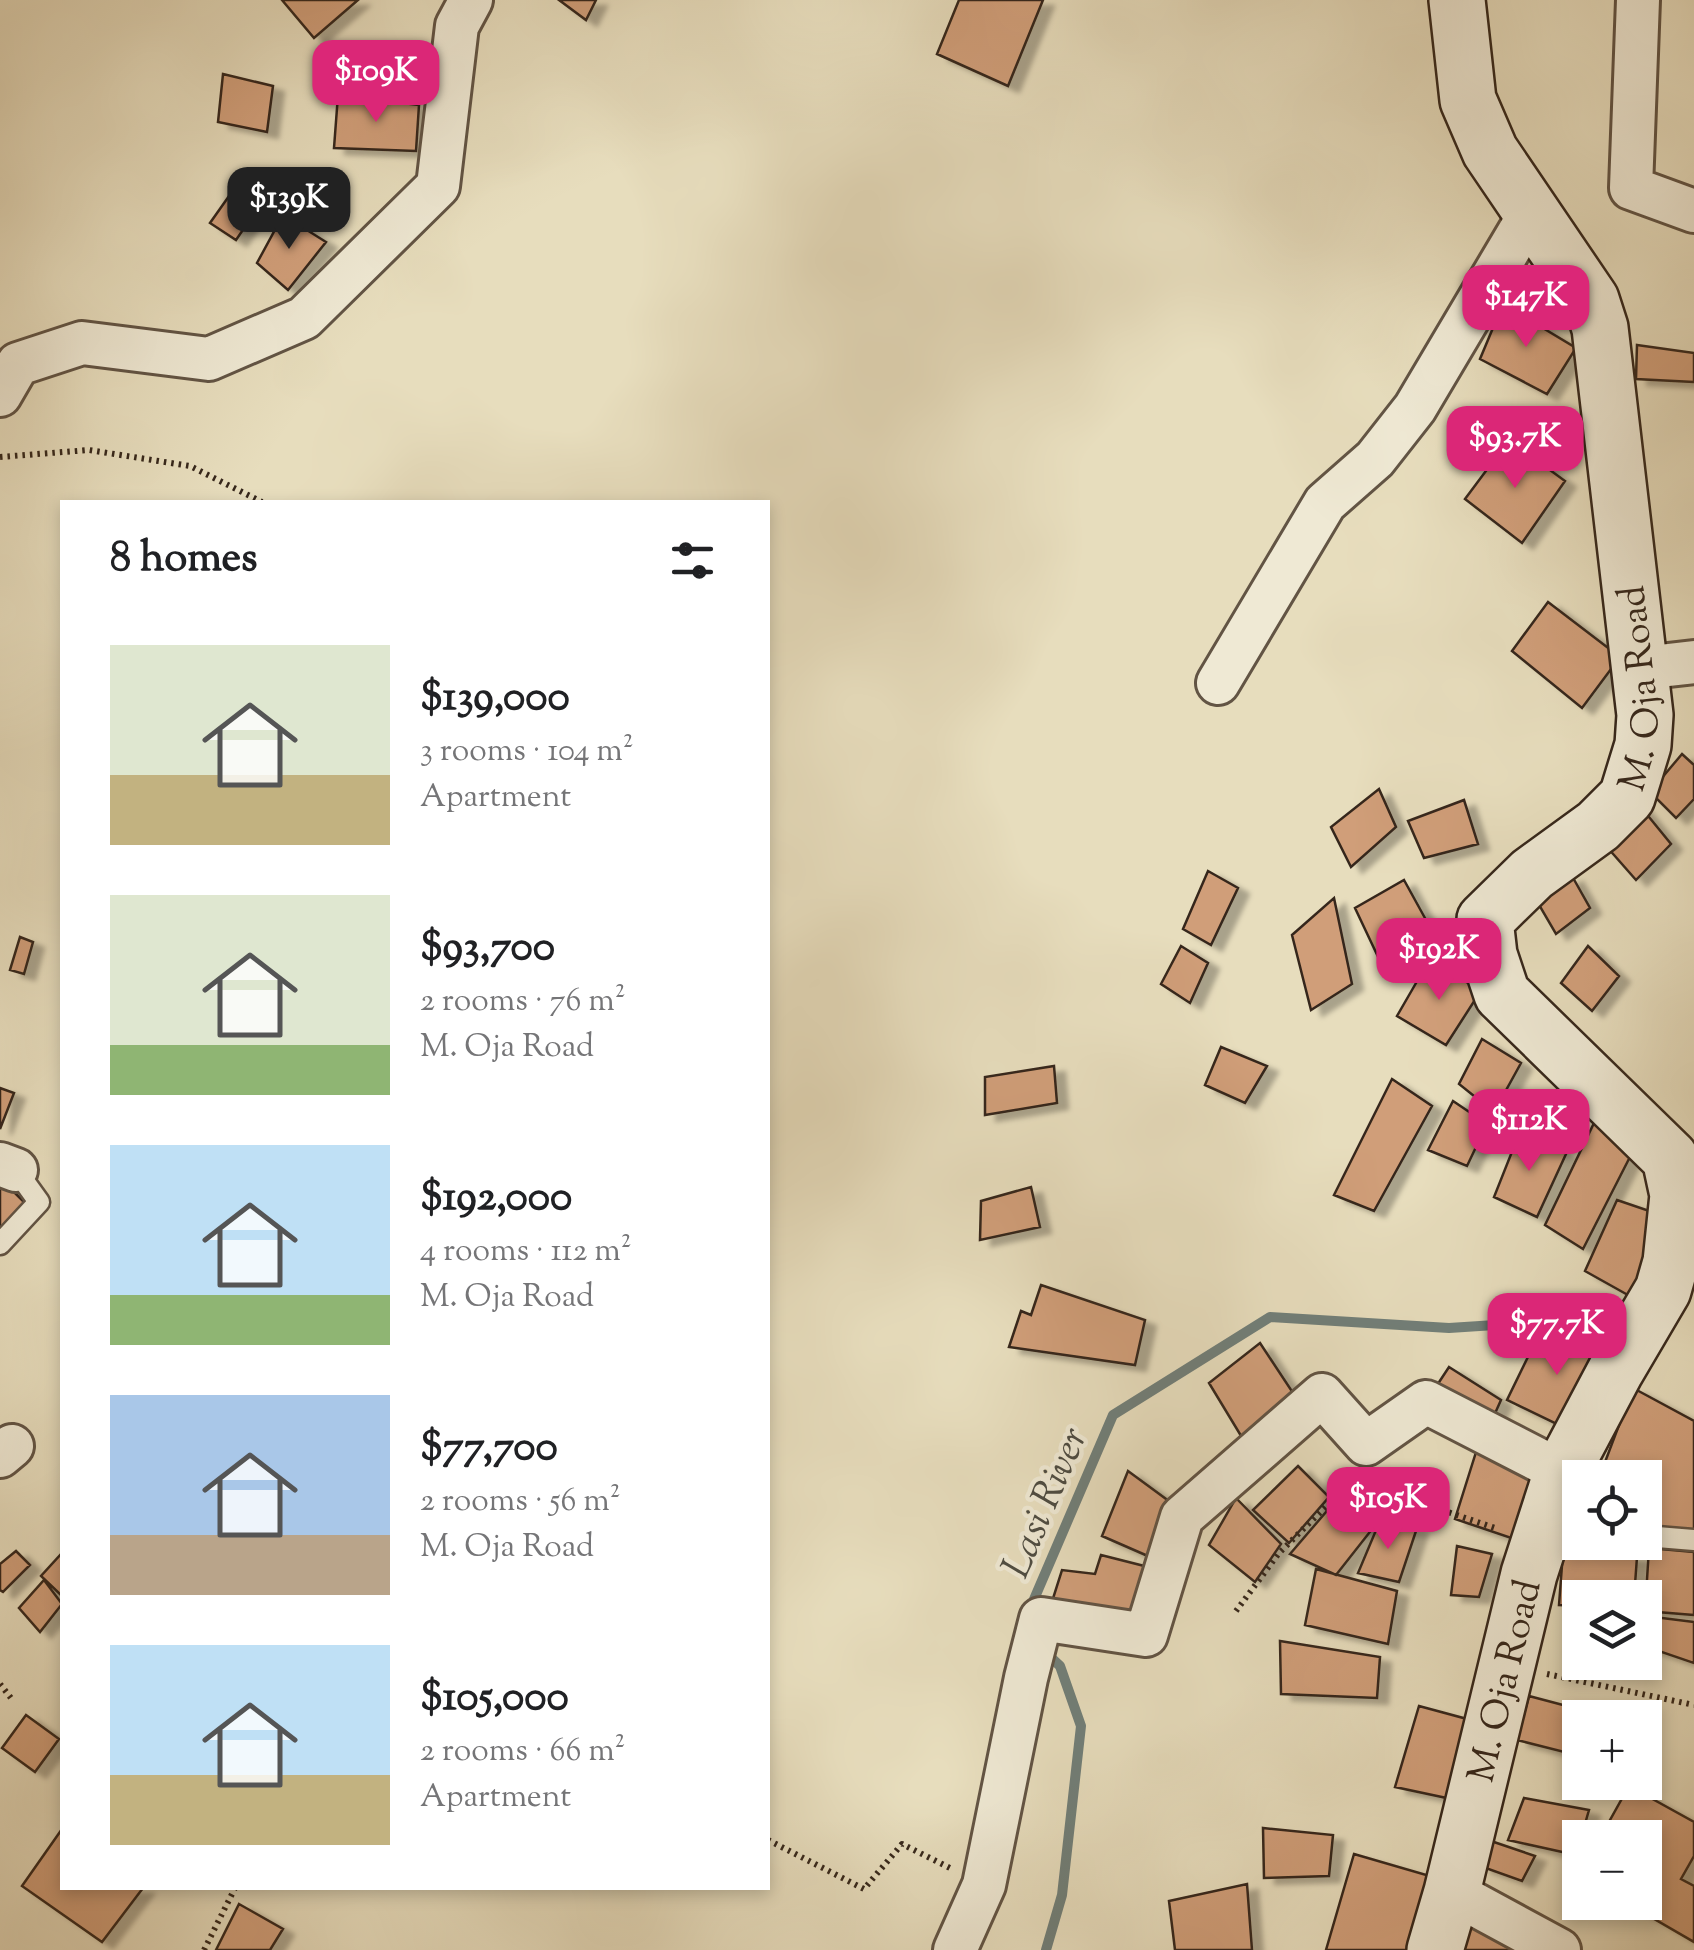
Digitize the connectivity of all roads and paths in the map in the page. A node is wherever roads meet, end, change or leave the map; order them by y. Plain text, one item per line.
1 (471, 0) edge
2 (1456, 0) edge
3 (1638, 0) edge
4 (1694, 212) edge
5 (1530, 214) junction
6 (0, 395) edge
7 (0, 457) edge
8 (258, 500) edge
9 (1668, 665) edge
10 (1218, 683) dead end
11 (8, 1167) edge
12 (0, 1244) edge
13 (1679, 1294) edge
14 (1568, 1460) edge
15 (1562, 1472) joint
16 (1554, 1535) edge
17 (1662, 1537) edge
18 (1694, 1540) edge
19 (1236, 1610) dead end
20 (1506, 1665) junction
21 (0, 1684) edge
22 (11, 1698) dead end
23 (1694, 1705) edge
24 (770, 1841) edge
25 (984, 1885) junction
26 (233, 1890) edge
27 (1452, 1892) junction
28 (204, 1950) edge
29 (955, 1950) edge
30 (1435, 1950) edge
31 (1558, 1950) edge

1 - 6 street
2 - 5 street, M. Oja Road
3 - 4 street
5 - 9 street, M. Oja Road
5 - 10 street
7 - 8 path
9 - 13 street, M. Oja Road
11 - 12 lane
13 - 14 street, M. Oja Road
15 - 16 street, M. Oja Road
15 - 25 street
16 - 19 path
16 - 20 street, M. Oja Road
17 - 18 lane
20 - 23 path
20 - 27 street, M. Oja Road
21 - 22 path
24 - 25 path
25 - 29 street
26 - 28 path
27 - 30 street, M. Oja Road
27 - 31 street

